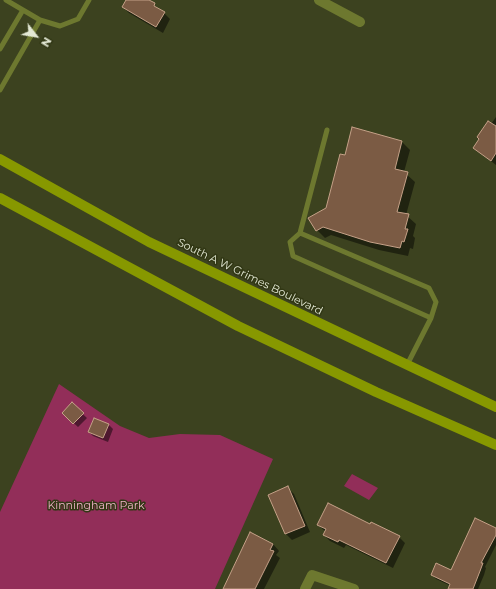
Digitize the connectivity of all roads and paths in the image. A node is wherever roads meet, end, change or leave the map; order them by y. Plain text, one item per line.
1 (6, 0) edge
2 (89, 0) edge
3 (319, 0) edge
4 (24, 10) junction
5 (40, 20) junction
6 (360, 22) dead end
7 (0, 49) edge
8 (0, 90) edge
9 (327, 130) dead end
10 (0, 159) edge
11 (0, 198) edge
12 (300, 233) junction
13 (431, 318) junction
14 (407, 366) junction
15 (496, 407) edge
16 (496, 445) edge
17 (305, 589) edge
18 (354, 589) edge

1 - 4 lane
2 - 5 lane
3 - 6 street
4 - 5 lane
4 - 7 lane
5 - 8 lane
9 - 12 lane
10 - 14 main road, South A W Grimes Boulevard
11 - 16 main road
12 - 13 lane
12 - 13 lane
13 - 14 lane
14 - 15 main road, South A W Grimes Boulevard
17 - 18 street

